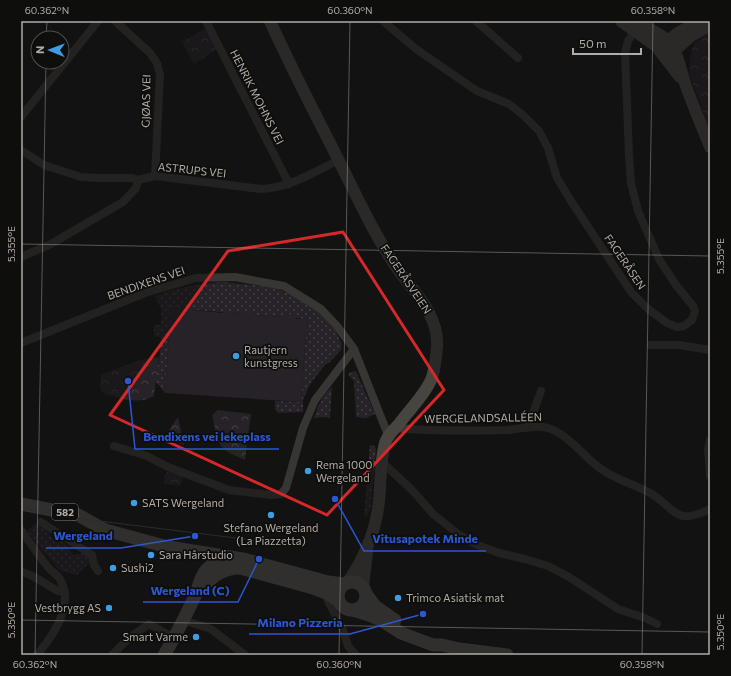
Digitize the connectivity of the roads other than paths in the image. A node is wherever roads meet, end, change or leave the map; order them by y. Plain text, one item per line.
1 (98, 21) edge
2 (115, 21) edge
3 (206, 21) edge
4 (270, 21) edge
5 (383, 21) edge
6 (476, 21) edge
7 (621, 21) edge
8 (702, 21) edge
9 (636, 25) edge
10 (710, 26) edge
11 (667, 41) junction
12 (669, 52) junction
13 (518, 58) dead end
14 (21, 117) edge
15 (710, 146) edge
16 (21, 150) edge
17 (339, 160) junction
18 (155, 176) junction
19 (138, 180) junction
20 (289, 184) junction
21 (21, 257) edge
22 (21, 343) edge
23 (651, 345) dead end
24 (354, 349) junction
25 (710, 350) edge
26 (541, 390) dead end
27 (528, 427) junction
28 (392, 432) junction
29 (710, 440) edge
30 (114, 446) dead end
31 (382, 462) junction
32 (710, 476) edge
33 (21, 504) edge
34 (710, 509) edge
35 (41, 522) dead end
36 (21, 530) edge
37 (368, 545) junction
38 (243, 559) junction
39 (98, 571) dead end
40 (21, 572) edge
41 (346, 584) junction
42 (364, 590) junction
43 (64, 592) junction
44 (196, 593) junction
45 (333, 601) junction
46 (353, 610) junction
47 (183, 618) junction
48 (657, 624) dead end
49 (174, 638) junction
50 (347, 643) junction
51 (442, 645) junction
52 (37, 655) edge
53 (112, 655) edge
54 (164, 655) edge
55 (245, 655) edge
56 (345, 655) edge
57 (356, 655) edge
58 (507, 655) edge

1 - 14 street
2 - 18 street, GJØAS VEI
3 - 20 street, HENRIK MOHNS VEI
4 - 17 street, FAGERÅSVEIEN
5 - 9 street, FAGERÅSEN
6 - 13 street
7 - 9 street
8 - 11 street
9 - 11 street
9 - 12 street
10 - 12 street
11 - 12 street
12 - 15 street
16 - 19 street, ASTRUPS VEI
17 - 20 street, ASTRUPS VEI
17 - 28 street, FAGERÅSVEIEN
18 - 19 street, ASTRUPS VEI
18 - 20 street, ASTRUPS VEI
19 - 21 street
22 - 24 street, BENDIXENS VEI
23 - 25 street
24 - 28 street, BENDIXENS VEI
24 - 30 street
26 - 27 street
27 - 28 street, WERGELANDSALLÉEN
27 - 34 street, WERGELANDSALLÉEN
28 - 31 street, FAGERÅSVEIEN
29 - 32 street
31 - 37 street, FAGERÅSVEIEN
31 - 48 street
33 - 38 main road, 582
35 - 39 street
36 - 43 street
37 - 41 street, FAGERÅSVEIEN
37 - 42 street, FAGERÅSVEIEN
38 - 41 main road, 582
38 - 44 main road, 582
40 - 43 street
41 - 42 main road, 582
41 - 45 main road
42 - 46 main road
42 - 51 main road, 582
43 - 52 street
44 - 45 main road, 582
44 - 47 main road, 582
45 - 46 main road, 582
45 - 50 street
46 - 51 main road, 582
47 - 49 main road, 582
47 - 55 street
49 - 53 street
49 - 54 main road, 582
50 - 56 street
50 - 57 street
51 - 58 main road, 582

